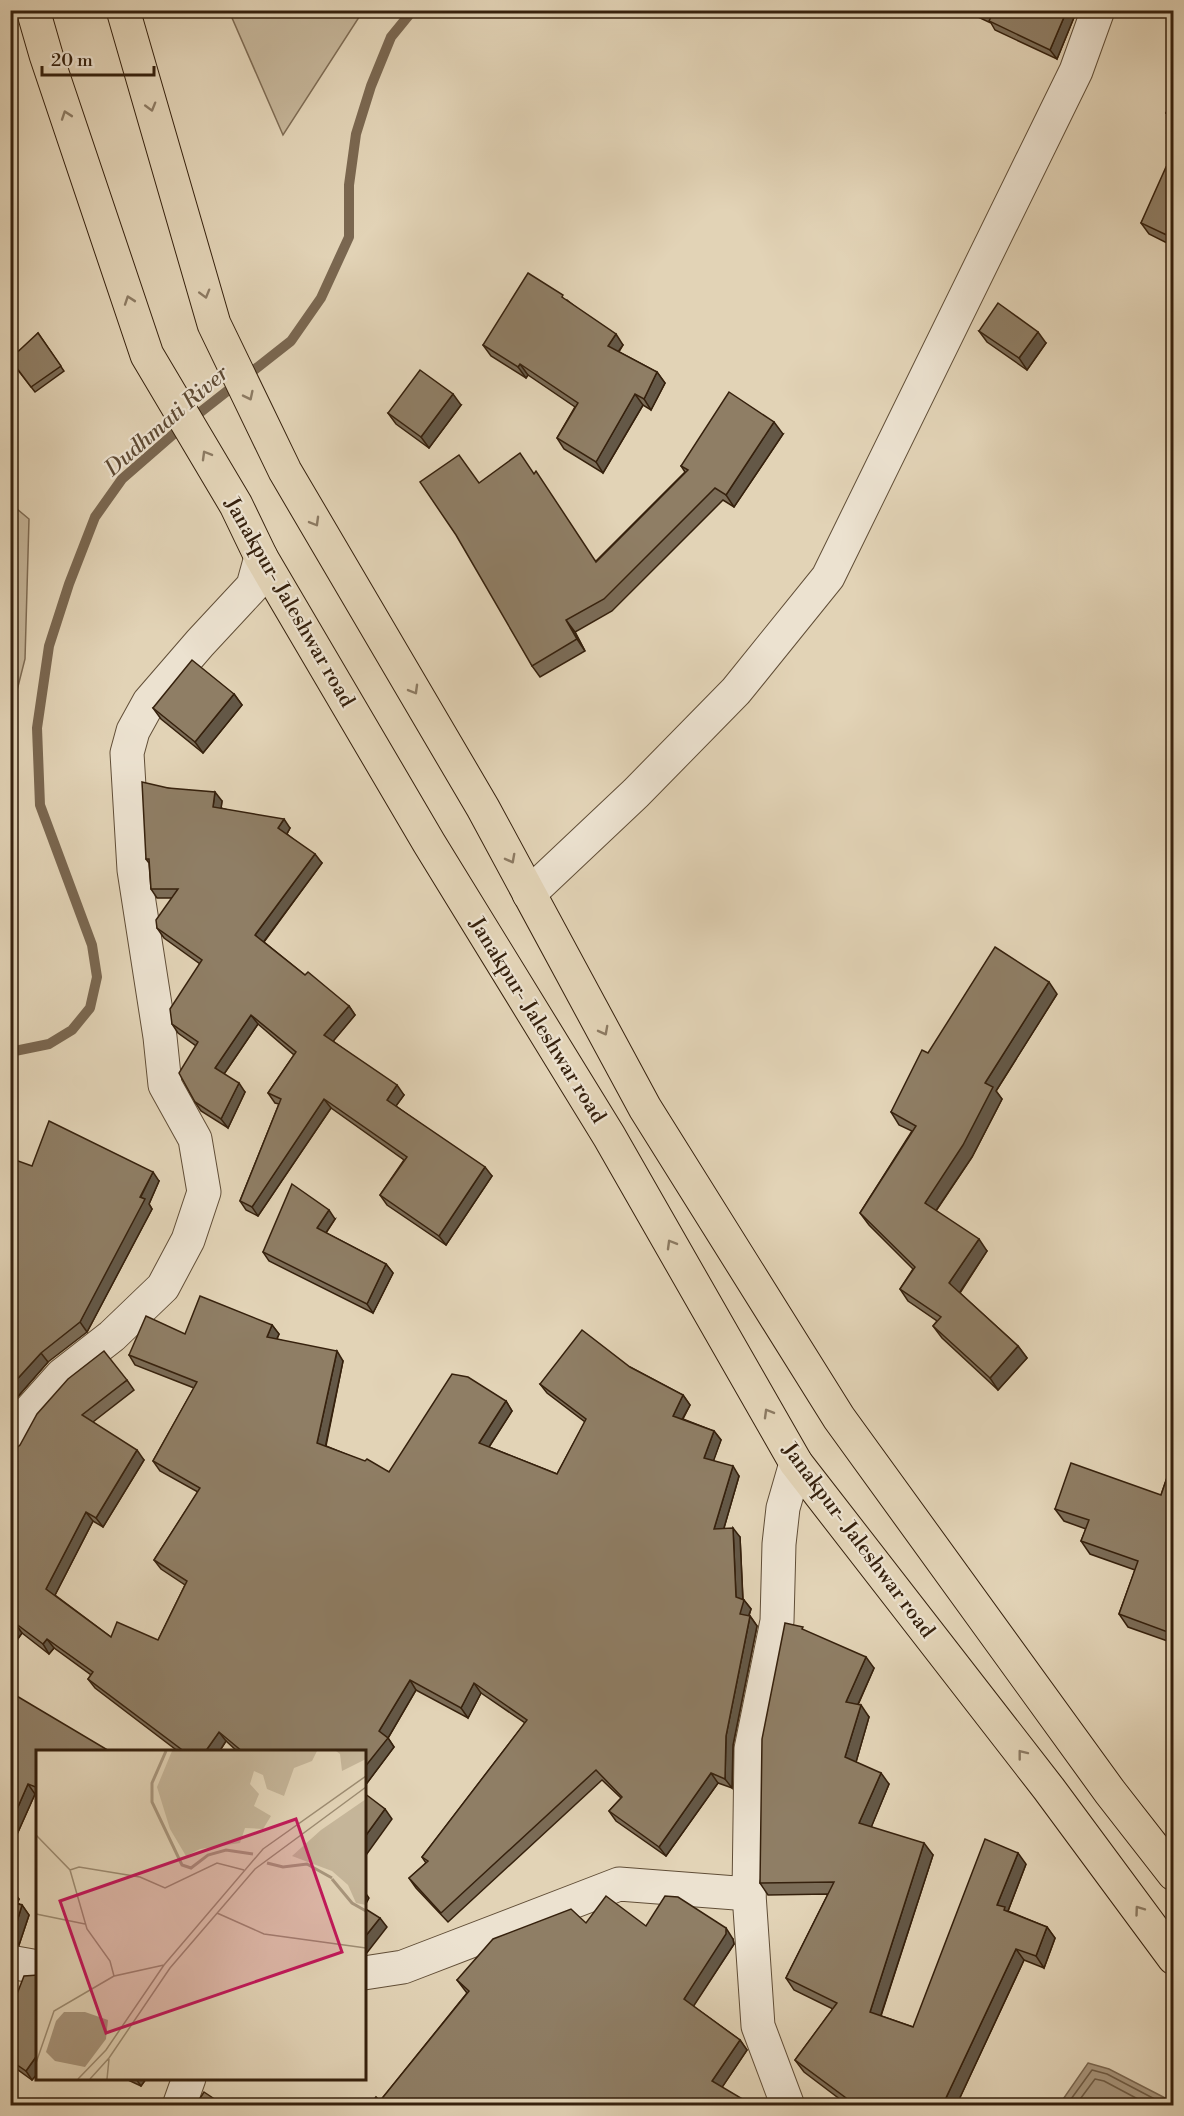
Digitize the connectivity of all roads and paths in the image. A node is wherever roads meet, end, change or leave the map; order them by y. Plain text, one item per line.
1 (33, 10) edge
2 (123, 10) edge
3 (1098, 10) edge
4 (261, 557) junction
5 (529, 894) junction
6 (10, 1444) edge
7 (796, 1463) junction
8 (1173, 1874) edge
9 (749, 1894) junction
10 (1173, 1958) edge
11 (10, 1962) edge
12 (36, 1967) edge
13 (366, 1973) edge
14 (189, 2080) edge
15 (179, 2106) edge
16 (788, 2106) edge

4 -> 1 highway, Janakpur- Jaleshwar road
2 -> 5 highway
3 - 5 street
4 - 6 street
7 -> 4 highway, Janakpur- Jaleshwar road
5 -> 8 highway
7 - 9 street
10 -> 7 highway, Janakpur- Jaleshwar road
9 - 13 street
9 - 16 street
11 - 12 street
14 - 15 street

